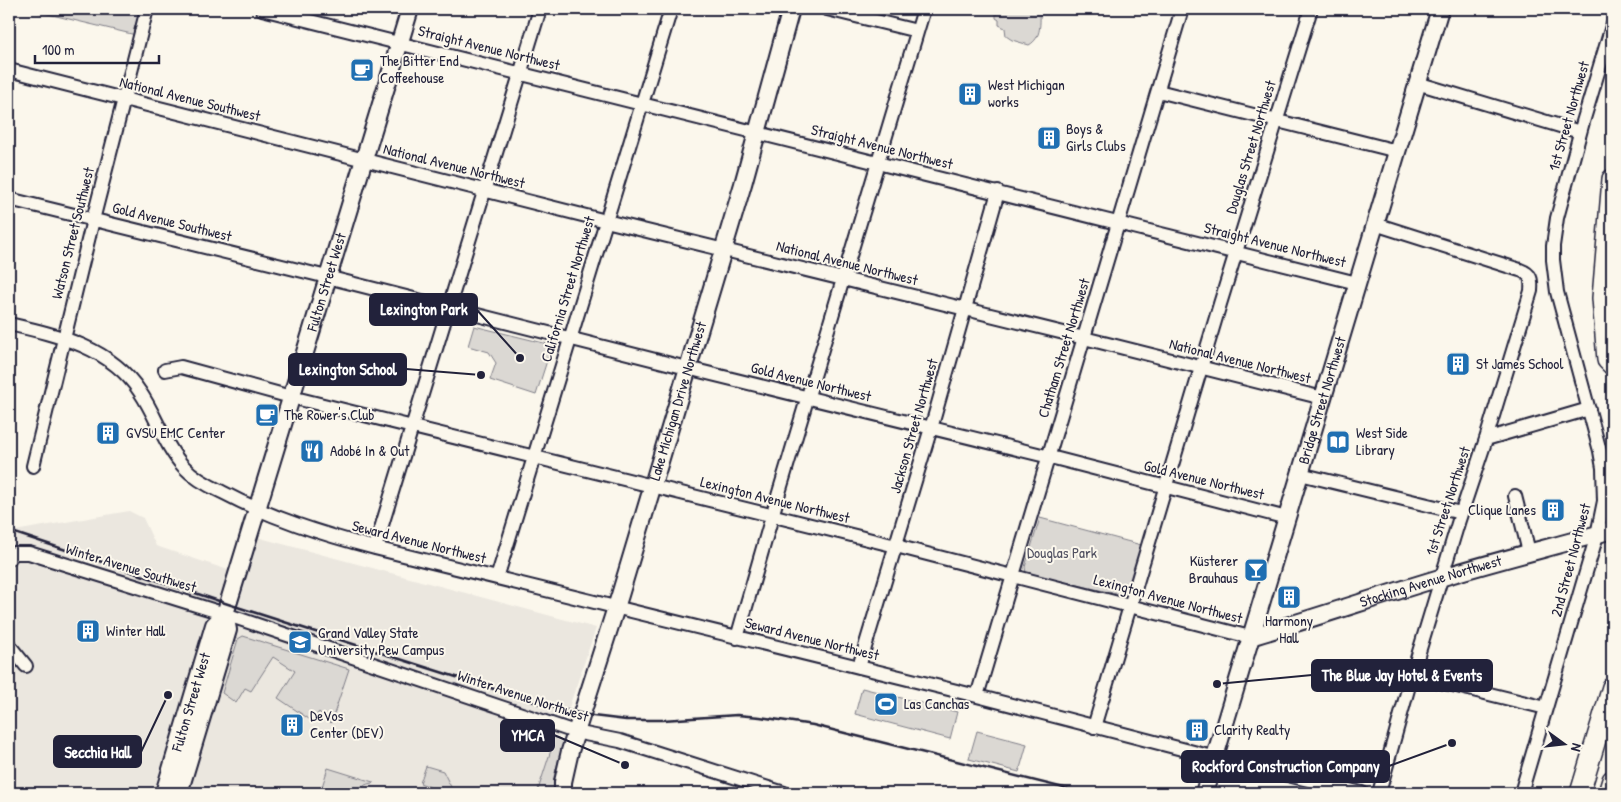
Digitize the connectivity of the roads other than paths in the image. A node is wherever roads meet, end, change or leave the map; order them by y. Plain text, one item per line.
1 (147, 9) edge
2 (410, 9) edge
3 (540, 9) edge
4 (670, 9) edge
5 (791, 9) edge
6 (827, 9) edge
7 (924, 9) edge
8 (1182, 9) edge
9 (1311, 9) edge
10 (1440, 9) edge
11 (270, 10) edge
12 (1612, 26) edge
13 (917, 31) junction
14 (399, 42) junction
15 (9, 70) edge
16 (520, 74) junction
17 (1417, 83) junction
18 (1158, 91) junction
19 (124, 100) junction
20 (642, 103) junction
21 (1276, 122) junction
22 (757, 132) junction
23 (1580, 132) junction
24 (1397, 151) junction
25 (363, 159) junction
26 (878, 162) junction
27 (1612, 179) edge
28 (484, 191) junction
29 (998, 192) junction
30 (9, 199) edge
31 (93, 220) junction
32 (606, 221) junction
33 (1118, 222) junction
34 (1375, 224) junction
35 (723, 250) junction
36 (1237, 252) junction
37 (1612, 252) edge
38 (1554, 274) joint
39 (327, 277) junction
40 (843, 279) junction
41 (1357, 283) junction
42 (448, 308) junction
43 (965, 309) junction
44 (9, 324) edge
45 (1612, 336) edge
46 (65, 338) junction
47 (570, 338) junction
48 (1084, 338) junction
49 (1612, 365) edge
50 (687, 368) junction
51 (1202, 368) junction
52 (165, 370) dead end
53 (291, 397) junction
54 (808, 398) junction
55 (1323, 398) junction
56 (1589, 409) junction
57 (412, 426) junction
58 (930, 428) junction
59 (1486, 438) junction
60 (534, 456) junction
61 (1048, 456) junction
62 (33, 466) dead end
63 (1300, 474) junction
64 (652, 486) junction
65 (1166, 487) junction
66 (1515, 496) dead end
67 (256, 509) junction
68 (1461, 513) junction
69 (772, 516) junction
70 (1287, 518) junction
71 (1605, 532) edge
72 (896, 546) junction
73 (375, 548) junction
74 (1529, 552) junction
75 (9, 560) edge
76 (1013, 576) junction
77 (497, 578) junction
78 (1441, 578) junction
79 (1130, 606) junction
80 (617, 607) junction
81 (225, 614) junction
82 (737, 638) junction
83 (1250, 638) junction
84 (9, 645) edge
85 (26, 666) dead end
86 (859, 667) junction
87 (1412, 675) junction
88 (1612, 687) edge
89 (977, 696) junction
90 (1546, 708) junction
91 (1094, 727) junction
92 (575, 732) junction
93 (1215, 758) junction
94 (1612, 780) edge
95 (164, 793) edge
96 (179, 793) edge
97 (563, 793) edge
98 (784, 793) edge
99 (1204, 793) edge
100 (1362, 793) edge
101 (1379, 793) edge
102 (1521, 793) edge
103 (1580, 793) edge
104 (1608, 793) edge

1 - 19 street, Watson Street Southwest
2 - 14 main road, Fulton Street West
3 - 16 street
4 - 20 street, California Street Northwest
5 - 22 main road, Lake Michigan Drive Northwest
6 - 13 street
7 - 13 street
8 - 18 street, Chatham Street Northwest
9 - 21 street, Douglas Street Northwest
10 - 17 main road, Bridge Street Northwest
11 - 14 street, Straight Avenue Northwest
12 - 23 street, 1st Street Northwest
13 - 26 street
14 - 16 street, Straight Avenue Northwest
14 - 25 main road, Fulton Street West
15 - 19 street, National Avenue Southwest
16 - 20 street, Straight Avenue Northwest
16 - 28 street
17 - 23 street
17 - 24 main road, Bridge Street Northwest
18 - 21 street
18 - 33 street, Chatham Street Northwest
19 - 25 street, National Avenue Southwest
19 - 31 street, Watson Street Southwest
20 - 22 street, Straight Avenue Northwest
20 - 32 street, California Street Northwest
21 - 24 street
21 - 36 street, Douglas Street Northwest
22 - 26 street, Straight Avenue Northwest
22 - 35 main road, Lake Michigan Drive Northwest
23 - 38 street, 1st Street Northwest
24 - 34 main road, Bridge Street Northwest
25 - 28 street, National Avenue Northwest
25 - 39 main road, Fulton Street West
26 - 29 street, Straight Avenue Northwest
26 - 40 street
27 - 49 highway
28 - 32 street, National Avenue Northwest
28 - 42 street
29 - 33 street, Straight Avenue Northwest
29 - 43 street, Jackson Street Northwest
30 - 31 street, Gold Avenue Southwest
31 - 39 street, Gold Avenue Southwest
31 - 46 street, Watson Street Southwest
32 - 35 street, National Avenue Northwest
32 - 47 street, California Street Northwest
33 - 36 street, Straight Avenue Northwest
33 - 48 street, Chatham Street Northwest
34 - 41 main road, Bridge Street Northwest
34 - 59 street, 1st Street Northwest
35 - 40 street, National Avenue Northwest
35 - 50 main road, Lake Michigan Drive Northwest
36 - 41 street, Straight Avenue Northwest
36 - 51 street, Douglas Street Northwest
37 - 45 highway
38 - 56 street, 2nd Street Northwest
39 - 42 street, Gold Avenue Northwest
39 - 53 main road, Fulton Street West
40 - 43 street, National Avenue Northwest
40 - 54 street
41 - 55 main road, Bridge Street Northwest
42 - 47 street, Gold Avenue Northwest
42 - 57 street
43 - 48 street, National Avenue Northwest
43 - 58 street, Jackson Street Northwest
44 - 46 street, Seward Avenue Northwest
46 - 62 street, Watson Street Southwest
46 - 67 street, Seward Avenue Northwest
47 - 50 street, Gold Avenue Northwest
47 - 60 street, California Street Northwest
48 - 51 street, National Avenue Northwest
48 - 61 street, Chatham Street Northwest
50 - 54 street, Gold Avenue Northwest
50 - 64 main road, Lake Michigan Drive Northwest
51 - 55 street, National Avenue Northwest
51 - 65 street, Douglas Street Northwest
52 - 53 street, Lexington Avenue Northwest
53 - 57 street, Lexington Avenue Northwest
53 - 67 main road, Fulton Street West
54 - 58 street, Gold Avenue Northwest
54 - 69 street
55 - 63 main road, Bridge Street Northwest
56 - 59 street
56 - 71 street, 2nd Street Northwest
57 - 60 street, Lexington Avenue Northwest
57 - 73 street
58 - 61 street, Gold Avenue Northwest
58 - 72 street, Jackson Street Northwest
59 - 68 street, 1st Street Northwest
60 - 64 street, Lexington Avenue Northwest
60 - 77 street, California Street Northwest
61 - 65 street, Gold Avenue Northwest
61 - 76 street, Chatham Street Northwest
63 - 68 street
63 - 70 main road, Bridge Street Northwest
64 - 69 street, Lexington Avenue Northwest
64 - 80 main road, Lake Michigan Drive Northwest
65 - 70 street, Gold Avenue Northwest
65 - 79 street, Douglas Street Northwest
66 - 74 street
67 - 73 street, Seward Avenue Northwest
67 - 81 main road, Fulton Street West
68 - 78 street, 1st Street Northwest
69 - 72 street, Lexington Avenue Northwest
69 - 82 street
70 - 83 main road, Bridge Street Northwest
71 - 74 main road, Stocking Avenue Northwest
71 - 90 street, 2nd Street Northwest
72 - 76 street, Lexington Avenue Northwest
72 - 86 street, Jackson Street Northwest
73 - 77 street, Seward Avenue Northwest
74 - 78 main road, Stocking Avenue Northwest
75 - 81 street, Winter Avenue Southwest
76 - 79 street, Lexington Avenue Northwest
76 - 89 street, Chatham Street Northwest
77 - 80 street, Seward Avenue Northwest
78 - 83 main road, Stocking Avenue Northwest
78 - 87 street, 1st Street Northwest
79 - 83 street, Lexington Avenue Northwest
79 - 91 street, Douglas Street Northwest
80 - 82 street, Seward Avenue Northwest
80 - 92 main road, Lake Michigan Drive Northwest
81 - 92 street, Winter Avenue Northwest
81 - 95 main road, Fulton Street West
81 - 96 main road, Fulton Street West
82 - 86 street, Seward Avenue Northwest
83 - 93 main road, Bridge Street Northwest
84 - 85 street
86 - 89 street, Seward Avenue Northwest
87 - 90 street
87 - 101 street, 1st Street Northwest
88 - 103 highway
89 - 91 street, Seward Avenue Northwest
90 - 102 street, 2nd Street Northwest
91 - 93 street, Seward Avenue Northwest
92 - 97 main road, Lake Michigan Drive Northwest
92 - 98 street, Winter Avenue Northwest
93 - 99 main road, Bridge Street Northwest
93 - 100 street, Seward Avenue Northwest
94 - 104 highway

